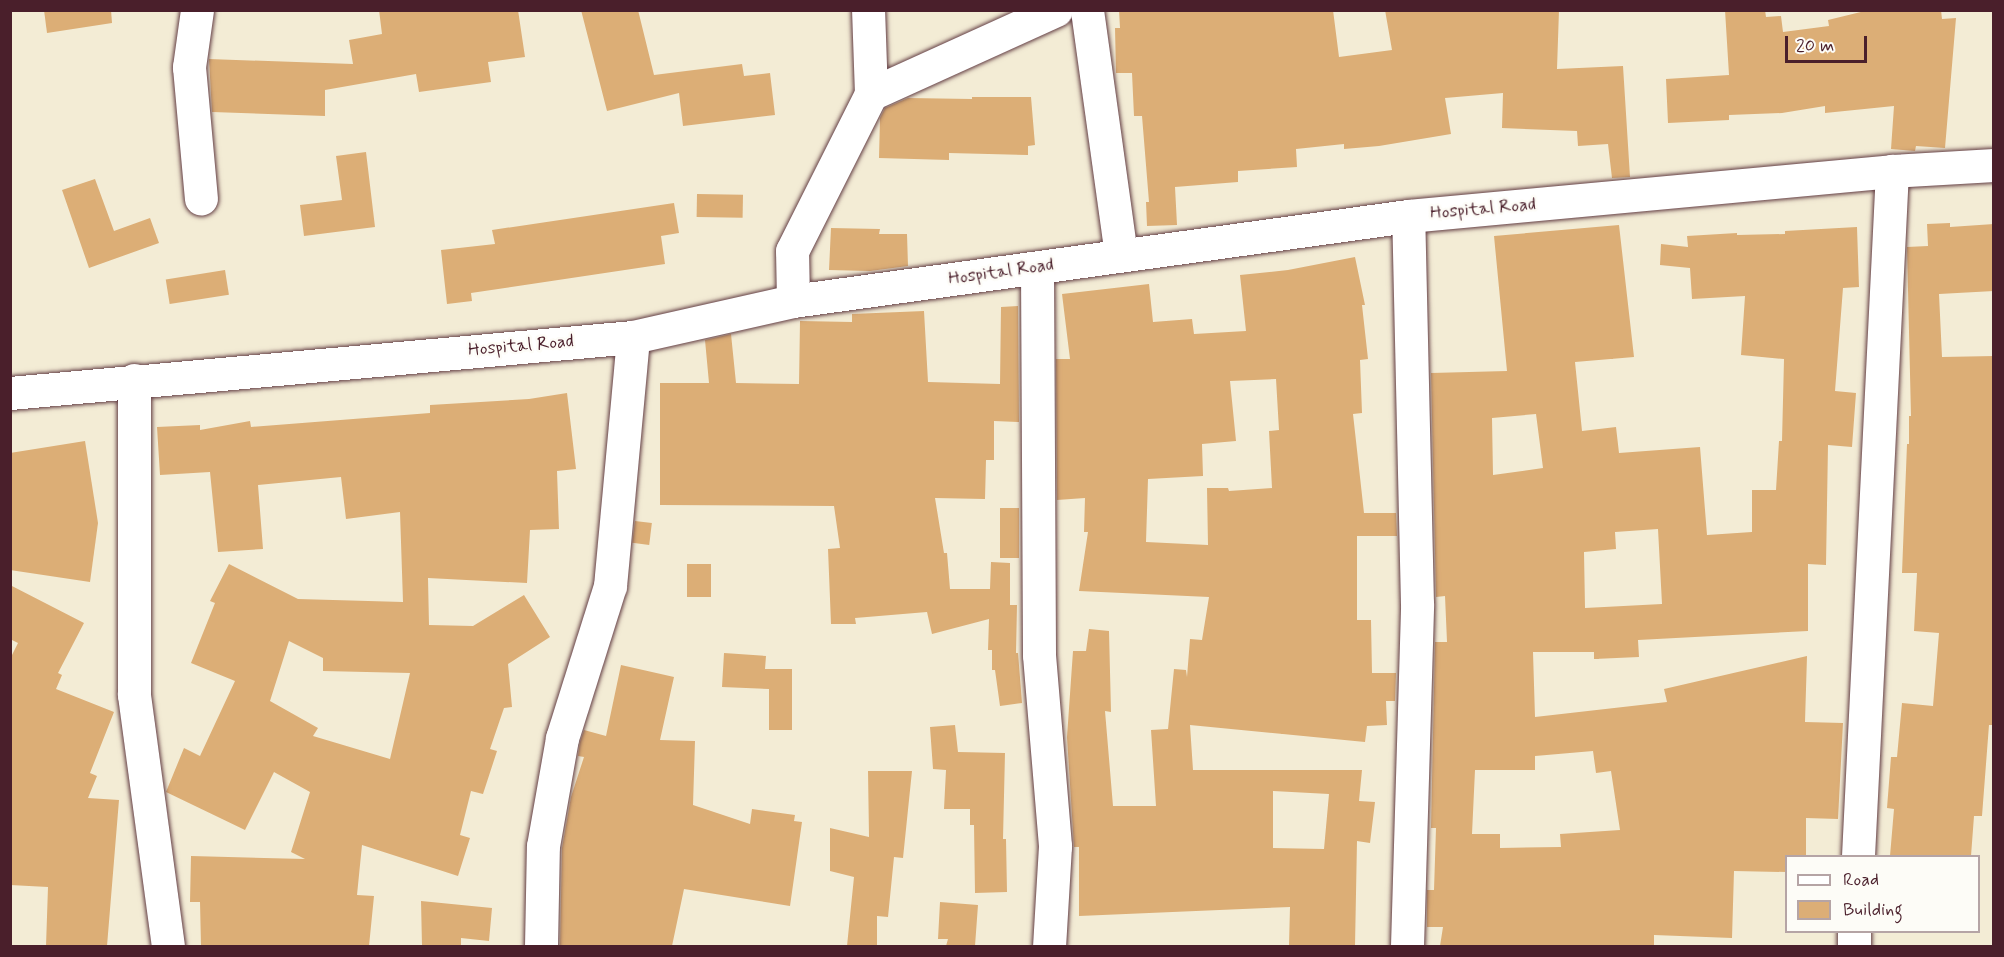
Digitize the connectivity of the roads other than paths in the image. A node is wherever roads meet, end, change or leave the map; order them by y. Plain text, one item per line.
1 (197, 10) edge
2 (868, 10) edge
3 (1056, 10) edge
4 (1087, 10) edge
5 (871, 94) junction
6 (1994, 165) edge
7 (1892, 171) junction
8 (201, 198) dead end
9 (1408, 216) junction
10 (1121, 254) junction
11 (1037, 268) junction
12 (793, 301) junction
13 (633, 337) junction
14 (134, 380) junction
15 (10, 393) edge
16 (1858, 855) edge
17 (168, 946) edge
18 (541, 946) edge
19 (1049, 946) edge
20 (1407, 946) edge

1 - 8 street
2 - 5 street
3 - 5 street
4 - 10 street
5 - 12 street
6 - 7 street, Hospital Road
7 - 9 street, Hospital Road
7 - 16 street
9 - 10 street, Hospital Road
9 - 20 street
10 - 11 street, Hospital Road
11 - 12 street, Hospital Road
11 - 19 street
12 - 13 street, Hospital Road
13 - 14 street, Hospital Road
13 - 18 street
14 - 15 street, Hospital Road
14 - 17 street

